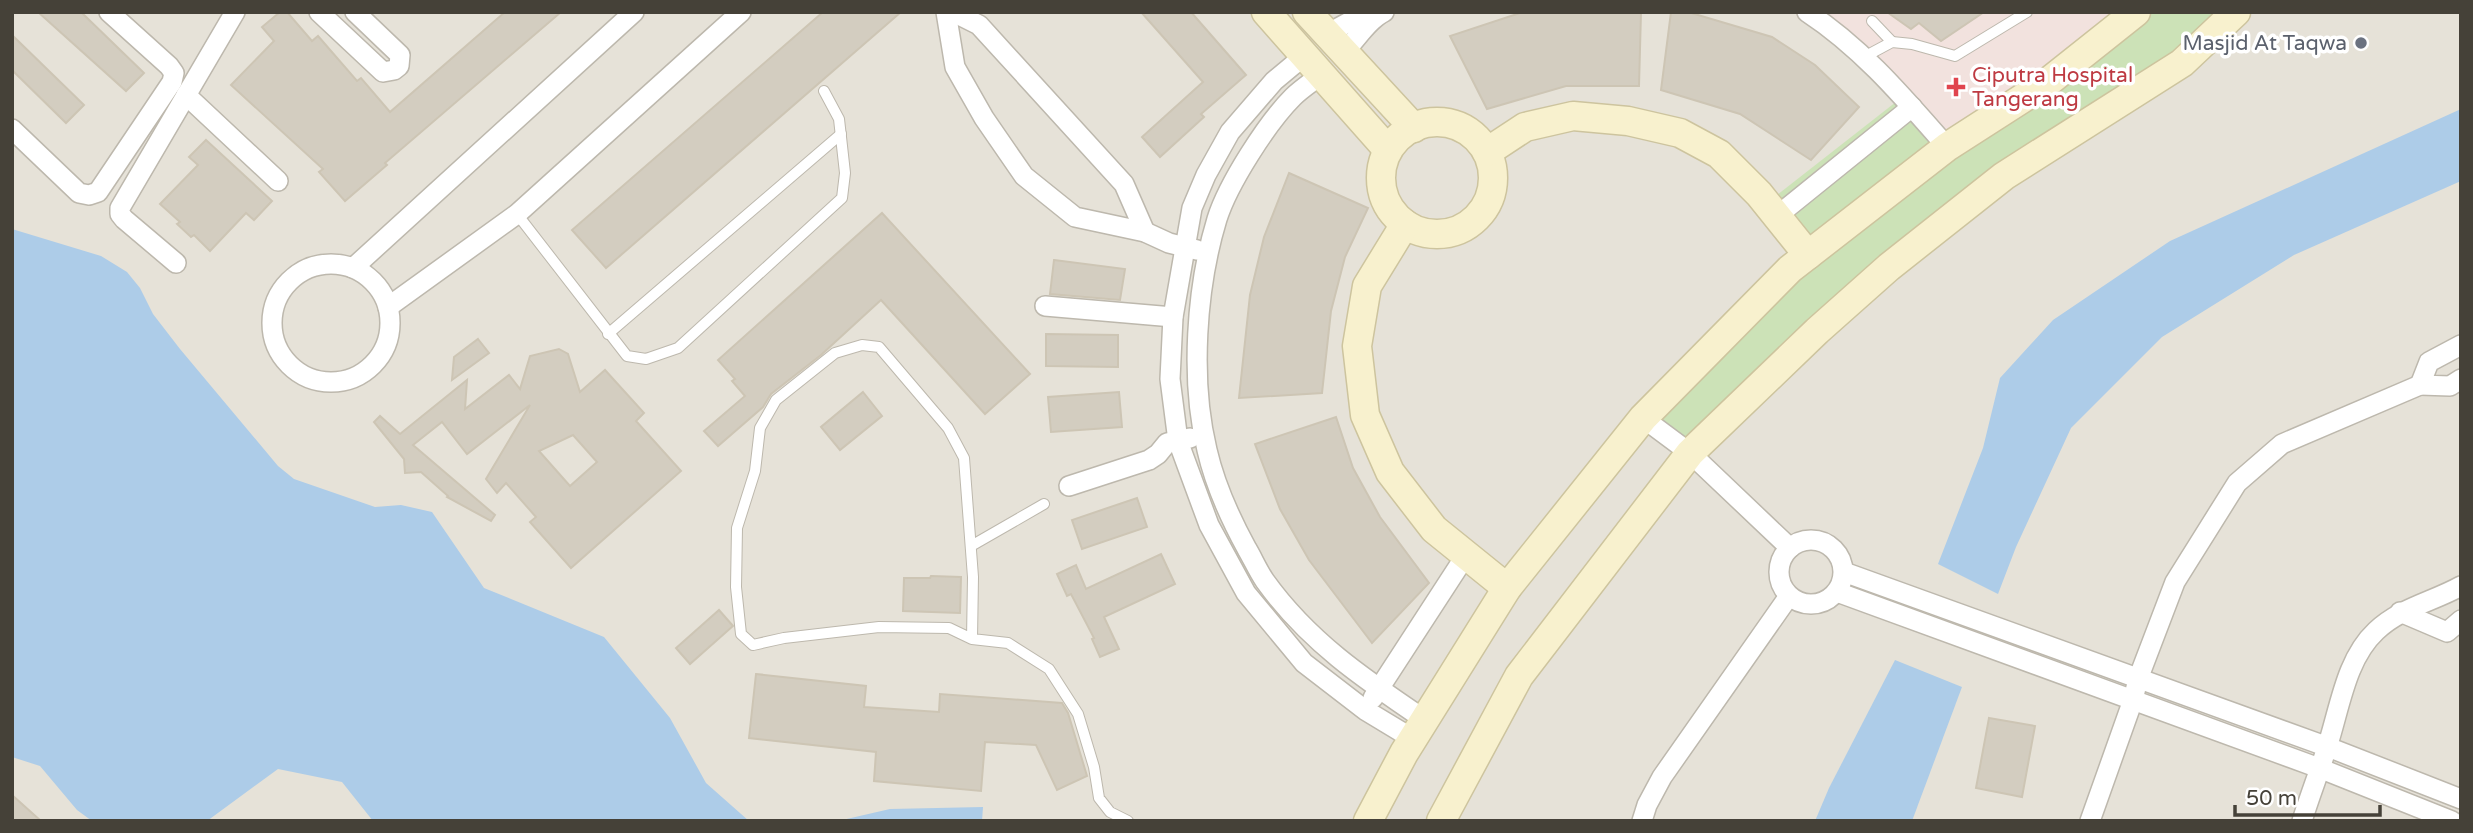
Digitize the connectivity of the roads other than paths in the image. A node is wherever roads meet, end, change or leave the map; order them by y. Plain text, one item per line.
1 (109, 12) edge
2 (235, 12) edge
3 (319, 12) edge
4 (355, 12) edge
5 (634, 12) edge
6 (741, 12) edge
7 (946, 12) edge
8 (953, 12) edge
9 (1266, 12) edge
10 (1307, 12) edge
11 (1807, 12) edge
12 (2027, 12) edge
13 (2136, 12) edge
14 (2236, 12) edge
15 (1379, 15) edge
16 (1872, 22) dead end
17 (1892, 42) junction
18 (1335, 43) junction
19 (1864, 57) junction
20 (1313, 65) junction
21 (824, 91) dead end
22 (186, 95) junction
23 (1912, 107) junction
24 (1414, 128) junction
25 (12, 129) edge
26 (841, 134) junction
27 (1947, 148) junction
28 (1388, 150) junction
29 (1488, 152) junction
30 (278, 181) dead end
31 (517, 214) junction
32 (1777, 216) junction
33 (1405, 224) junction
34 (1145, 232) junction
35 (1184, 247) junction
36 (1209, 254) junction
37 (1808, 255) junction
38 (176, 263) dead end
39 (354, 268) junction
40 (1045, 306) dead end
41 (388, 307) junction
42 (1173, 317) junction
43 (608, 334) junction
44 (2461, 345) edge
45 (2461, 379) edge
46 (2420, 385) junction
47 (1643, 418) junction
48 (1204, 434) junction
49 (1178, 441) junction
50 (1690, 453) junction
51 (1069, 486) dead end
52 (1044, 504) dead end
53 (971, 545) junction
54 (1790, 548) junction
55 (1466, 555) junction
56 (1844, 572) junction
57 (2461, 586) edge
58 (1507, 588) junction
59 (1837, 592) junction
60 (1789, 596) junction
61 (2400, 612) junction
62 (2461, 620) edge
63 (972, 639) junction
64 (2138, 679) junction
65 (1379, 690) junction
66 (2133, 700) junction
67 (1362, 715) junction
68 (1419, 729) junction
69 (2328, 747) junction
70 (2319, 768) junction
71 (2461, 799) edge
72 (1128, 821) edge
73 (1368, 821) edge
74 (1441, 821) edge
75 (1642, 821) edge
76 (2090, 821) edge
77 (2302, 821) edge
78 (2452, 821) edge

1 - 25 street
2 - 22 street
3 - 4 street
5 - 39 street
6 - 31 street
7 - 34 street
8 - 34 street
9 - 20 main road
10 - 18 main road
11 - 19 street
12 - 17 lane
13 - 27 main road
14 - 50 main road
15 - 18 street
16 - 17 lane
17 - 19 lane
18 - 24 main road
19 - 23 street
20 - 28 main road
20 - 35 street
20 - 36 street
21 - 26 lane
22 - 30 street
22 - 38 street
23 - 27 street
23 - 32 street
24 - 28 main road
24 - 29 main road
26 - 43 lane
26 - 43 lane
27 - 37 main road
28 - 33 main road
29 - 32 main road
29 - 33 main road
31 - 41 street
31 - 43 lane
32 - 37 main road
33 - 55 main road
34 - 35 street
35 - 36 street
35 - 42 street
36 - 48 street
37 - 47 main road
39 - 41 street
39 - 41 street
40 - 42 street
42 - 49 street
44 - 46 street
45 - 46 street
46 - 64 street
47 - 50 street
47 - 58 main road
48 - 49 street
48 - 65 street
49 - 51 street
49 - 67 street
50 - 54 street
50 - 74 main road
52 - 53 lane
53 - 63 lane
53 - 63 lane
54 - 56 street
54 - 60 street
55 - 58 main road
55 - 65 street
56 - 59 street
56 - 64 street
57 - 61 street
58 - 68 main road
59 - 60 street
59 - 66 street
60 - 75 street
61 - 62 street
61 - 69 street
63 - 72 lane
64 - 66 street
64 - 69 street
65 - 67 street
65 - 68 street
66 - 70 street
66 - 76 street
67 - 68 street
68 - 73 main road
69 - 70 street
69 - 71 street
70 - 77 street
70 - 78 street

